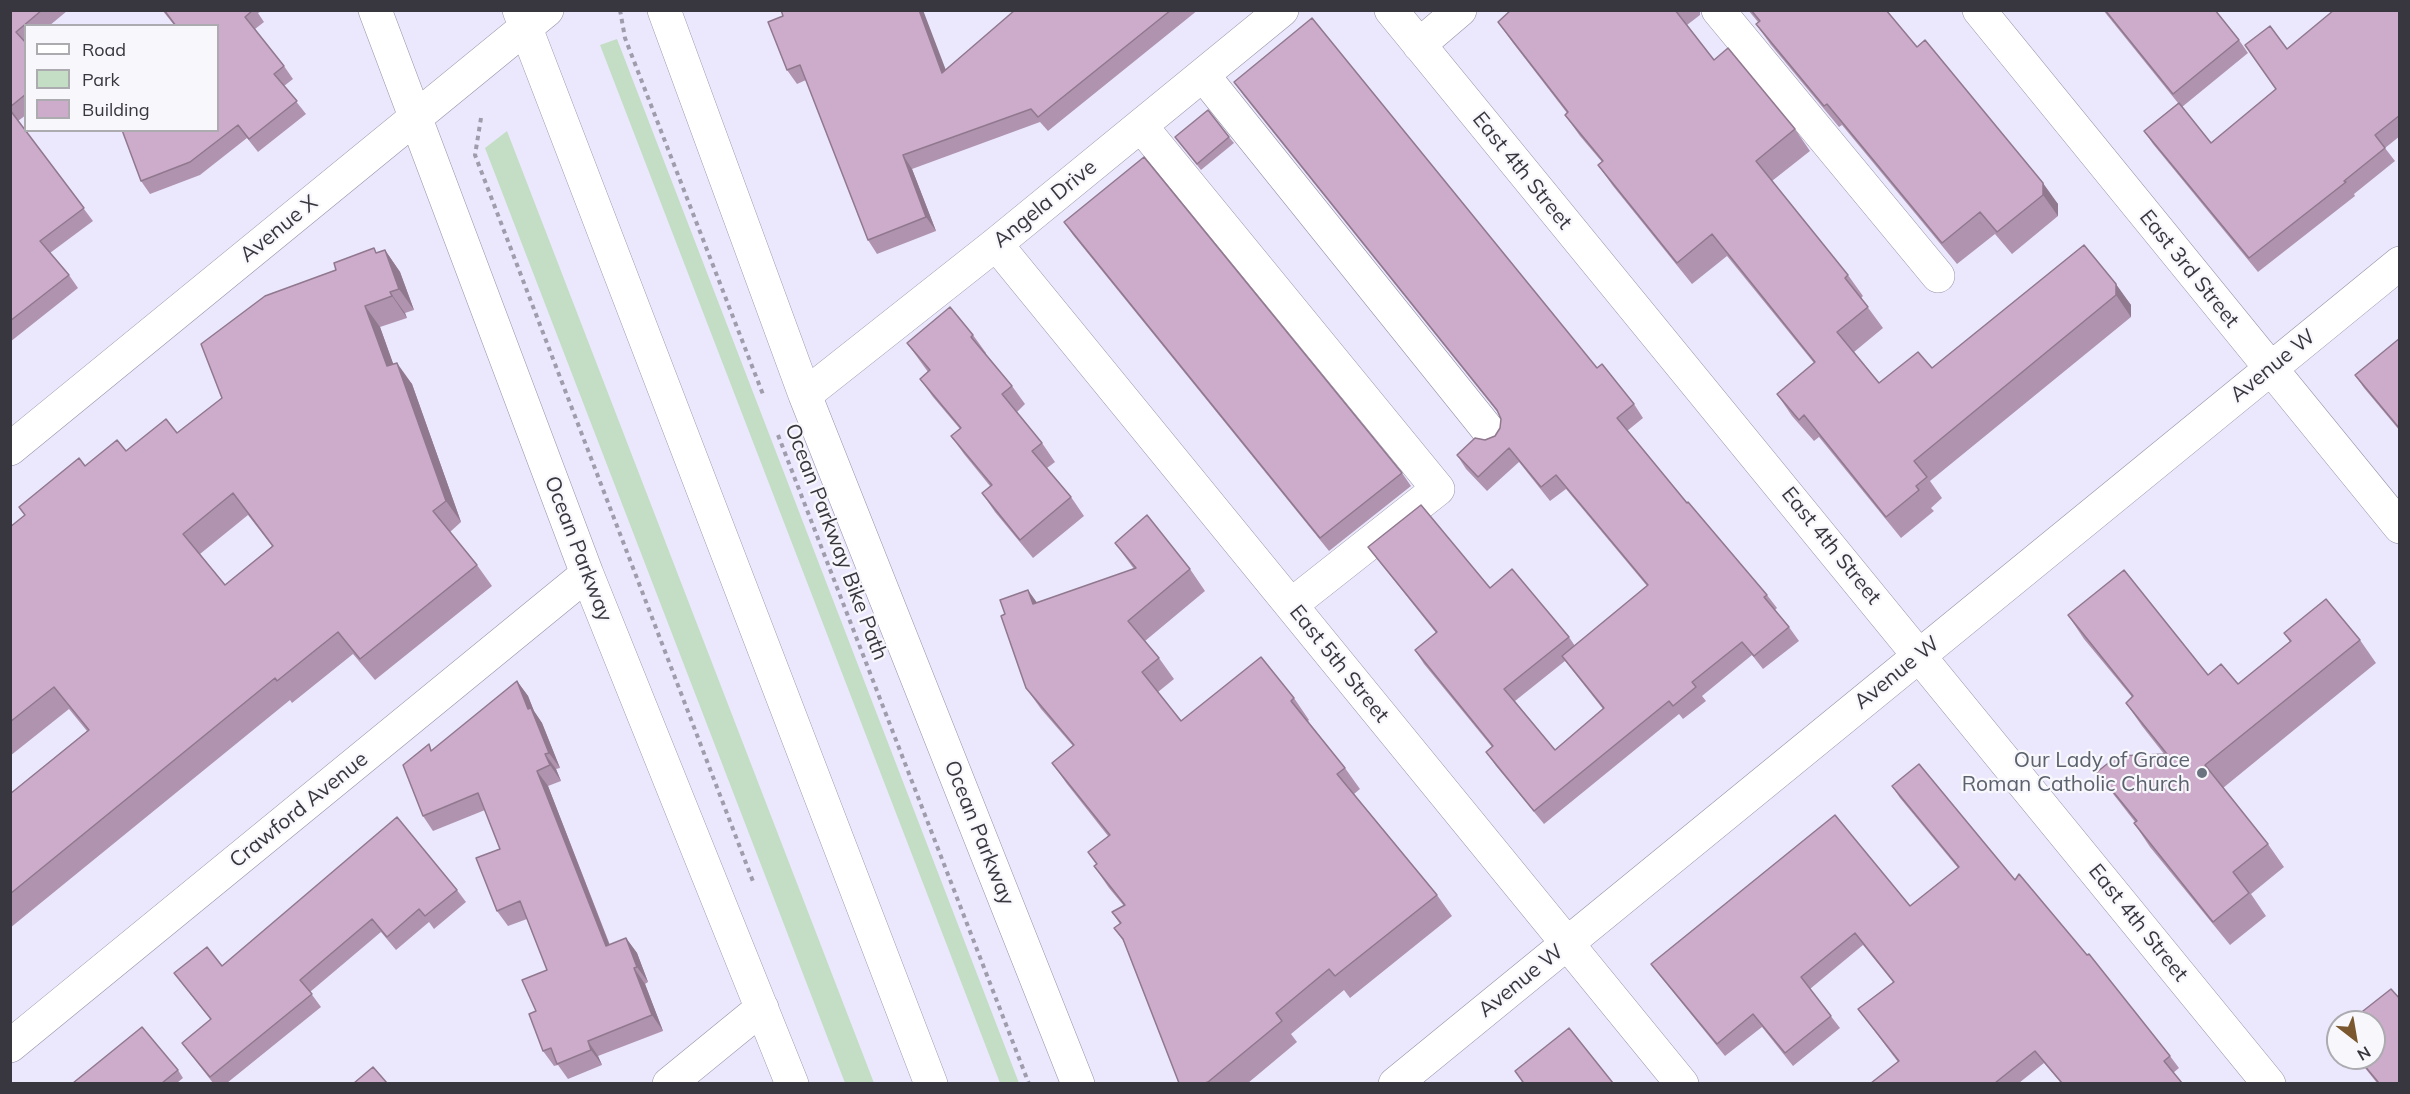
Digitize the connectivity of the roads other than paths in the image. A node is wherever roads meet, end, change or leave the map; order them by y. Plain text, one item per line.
1 (375, 10) edge
2 (664, 10) edge
3 (1282, 10) edge
4 (1391, 10) edge
5 (1460, 10) edge
6 (1718, 10) edge
7 (1979, 10) edge
8 (530, 16) edge
9 (1419, 45) junction
10 (1203, 75) junction
11 (416, 117) junction
12 (1141, 126) junction
13 (996, 244) junction
14 (2400, 264) edge
15 (1938, 276) dead end
16 (2271, 368) junction
17 (805, 395) junction
18 (1492, 435) edge
19 (10, 448) edge
20 (2400, 527) edge
21 (587, 574) junction
22 (1291, 604) junction
23 (1920, 655) junction
24 (1568, 943) junction
25 (762, 1008) junction
26 (10, 1046) edge
27 (669, 1083) edge
28 (792, 1083) edge
29 (931, 1083) edge
30 (1078, 1083) edge
31 (1395, 1083) edge
32 (1682, 1083) edge
33 (2269, 1083) edge

1 - 11 street, Ocean Parkway
2 - 17 street, Ocean Parkway
3 - 10 street, Angela Drive
4 - 9 street, East 4th Street
5 - 9 street
6 - 15 street
7 - 16 street, East 3rd Street
8 - 11 street, Avenue X
8 - 29 street
9 - 23 street, East 4th Street
10 - 12 street, Angela Drive
10 - 18 street
11 - 19 street, Avenue X
11 - 21 street, Ocean Parkway
12 - 13 street, Angela Drive
12 - 22 street
13 - 17 street, Angela Drive
13 - 22 street, East 5th Street
14 - 16 street, Avenue W
16 - 20 street, East 3rd Street
16 - 23 street, Avenue W
17 - 30 street, Ocean Parkway
21 - 25 street, Ocean Parkway
21 - 26 street, Crawford Avenue
22 - 24 street, East 5th Street
23 - 24 street, Avenue W
23 - 33 street, East 4th Street
24 - 31 street, Avenue W
24 - 32 street, East 5th Street
25 - 27 street
25 - 28 street, Ocean Parkway

